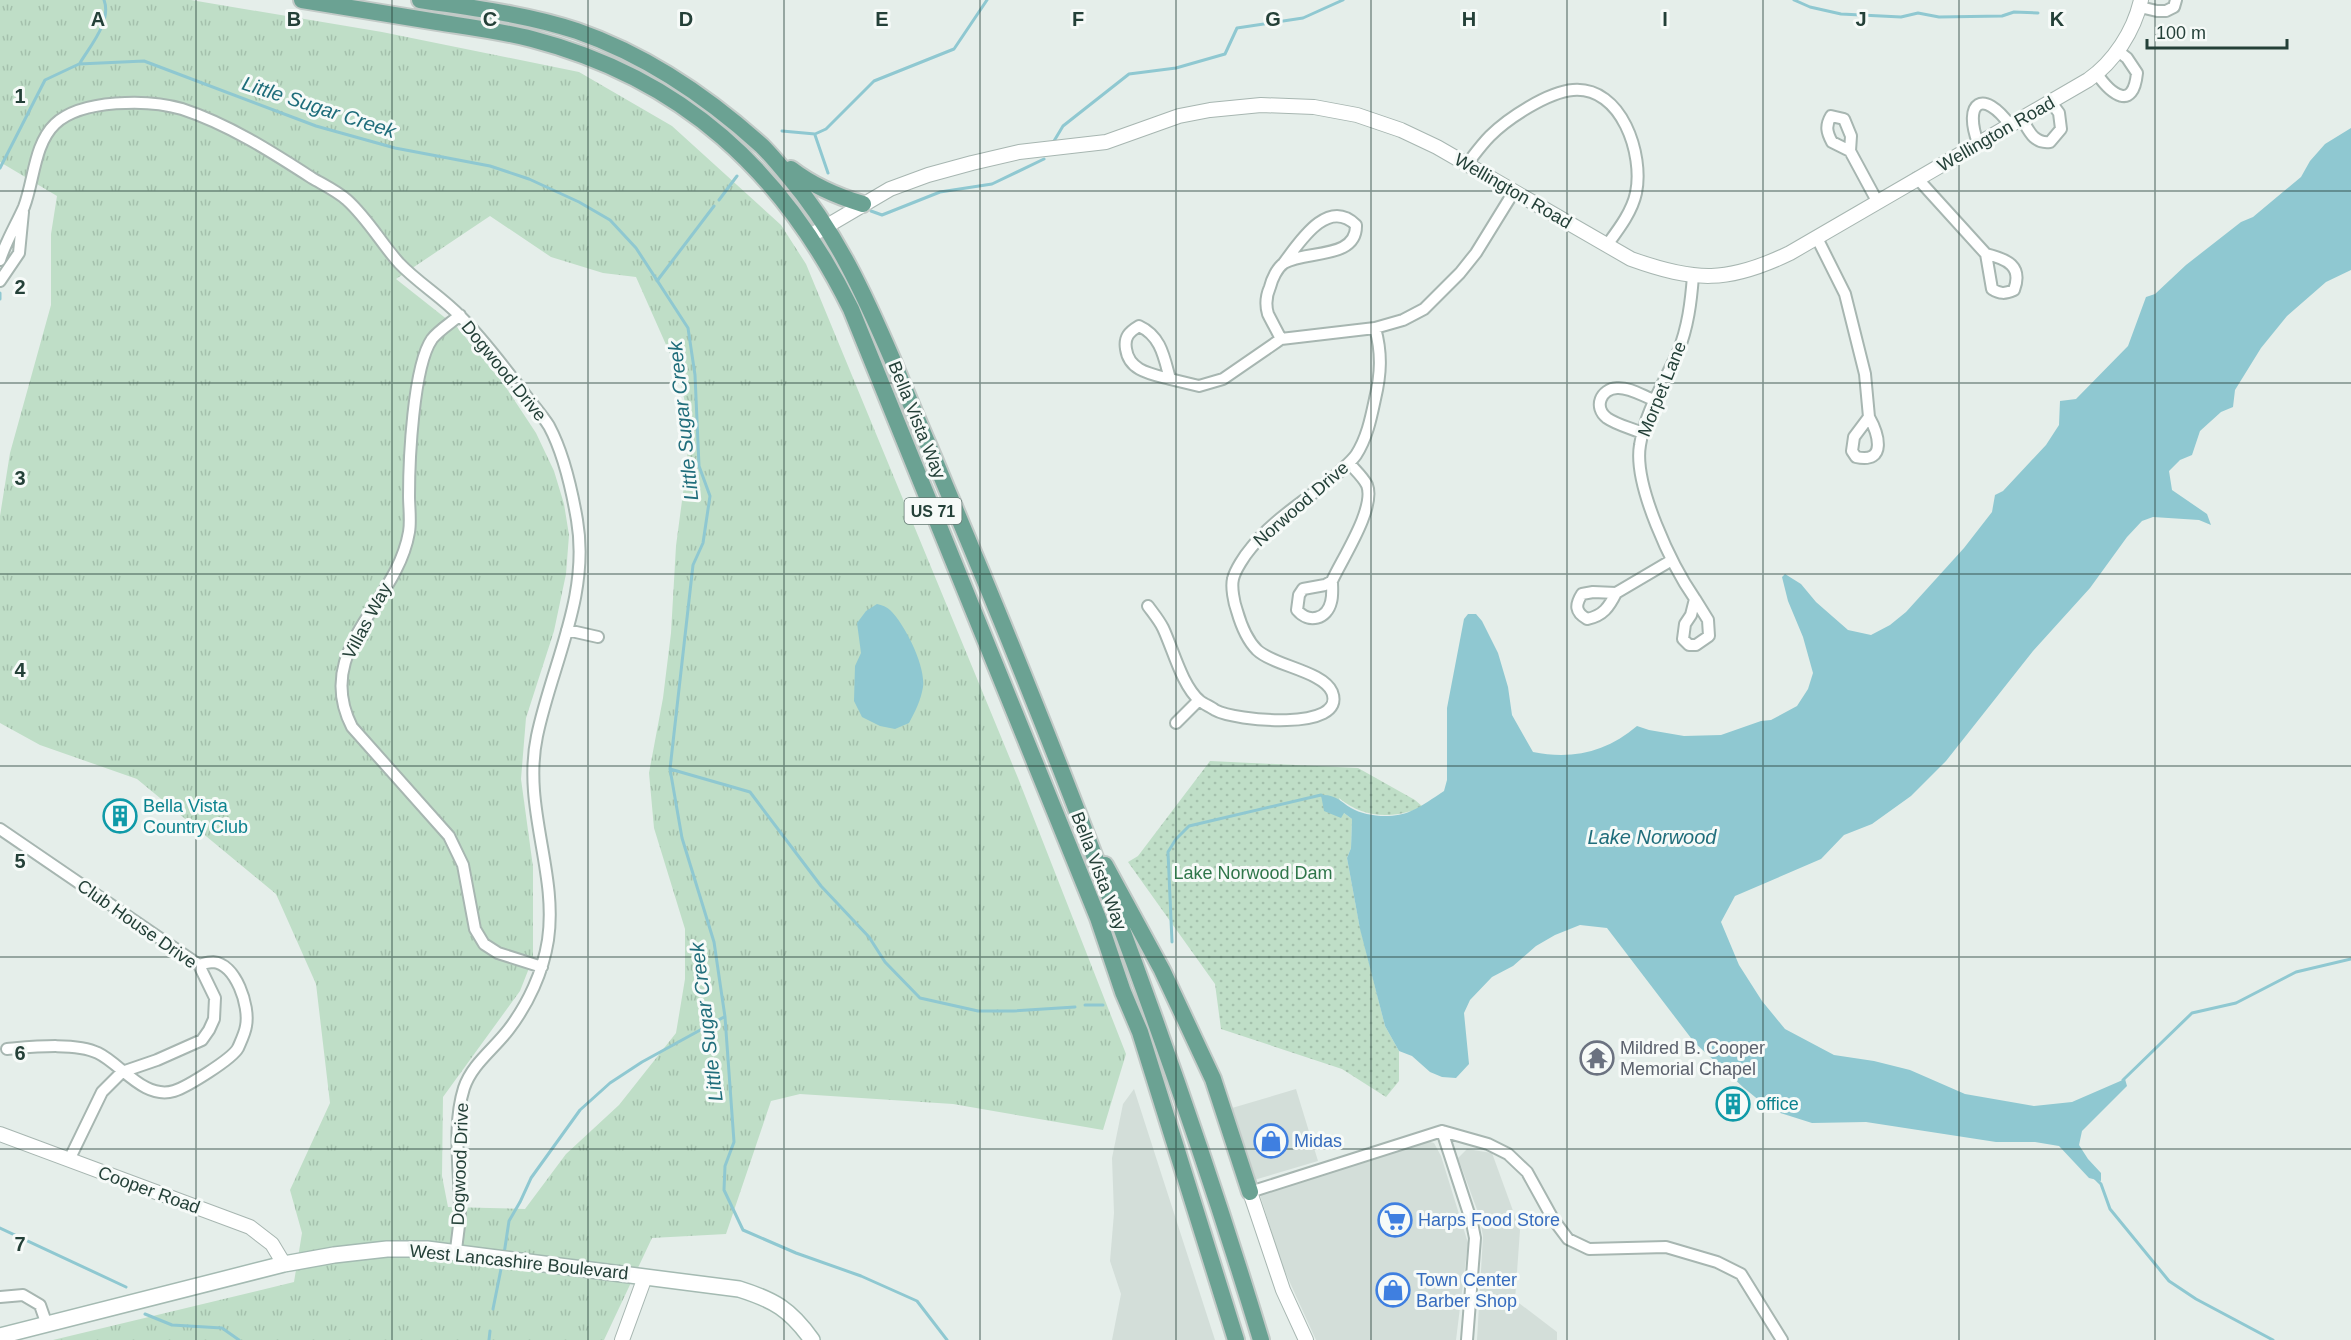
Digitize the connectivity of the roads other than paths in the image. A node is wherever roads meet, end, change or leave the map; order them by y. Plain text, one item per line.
1 (302, 0) edge
2 (420, 0) edge
3 (2176, 0) edge
4 (2140, 3) edge
5 (2118, 51) junction
6 (2097, 74) junction
7 (2051, 102) junction
8 (2016, 122) junction
9 (1978, 143) junction
10 (765, 148) junction
11 (1850, 151) dead end
12 (1467, 164) junction
13 (1917, 178) junction
14 (1513, 193) junction
15 (1877, 201) junction
16 (863, 204) junction
17 (23, 209) junction
18 (826, 226) junction
19 (810, 236) junction
20 (1817, 238) junction
21 (1607, 245) junction
22 (1986, 254) dead end
23 (0, 260) edge
24 (1283, 264) junction
25 (1693, 276) junction
26 (0, 280) edge
27 (460, 315) junction
28 (1375, 328) junction
29 (1281, 339) junction
30 (1170, 379) junction
31 (1654, 400) junction
32 (1869, 417) dead end
33 (1642, 433) junction
34 (1349, 463) junction
35 (1672, 560) junction
36 (1332, 581) dead end
37 (1616, 593) dead end
38 (1695, 599) dead end
39 (1148, 606) dead end
40 (567, 630) junction
41 (598, 637) dead end
42 (1199, 700) junction
43 (1176, 723) dead end
44 (1076, 810) junction
45 (0, 829) edge
46 (199, 965) junction
47 (542, 967) junction
48 (7, 1049) dead end
49 (122, 1072) junction
50 (1442, 1131) junction
51 (0, 1134) edge
52 (69, 1160) junction
53 (1250, 1192) junction
54 (462, 1252) junction
55 (284, 1264) junction
56 (645, 1277) junction
57 (0, 1297) edge
58 (47, 1324) junction
59 (0, 1336) edge
60 (622, 1340) edge
61 (812, 1340) edge
62 (1236, 1340) edge
63 (1261, 1340) edge
64 (1306, 1340) edge
65 (1467, 1340) edge
66 (1782, 1340) edge

1 - 19 main road, Bella Vista Way / US 71
2 - 10 main road, Bella Vista Way / US 71
3 - 4 street
4 - 5 street, Wellington Road
5 - 6 street, Wellington Road
5 - 6 street
6 - 7 street, Wellington Road
7 - 8 street, Wellington Road
7 - 8 street
8 - 9 street, Wellington Road
8 - 9 street
9 - 13 street, Wellington Road
10 - 16 main road
10 - 18 main road, Bella Vista Way / US 71
11 - 15 street
12 - 14 street, Wellington Road
12 - 16 street, Wellington Road
12 - 21 street
13 - 15 street, Wellington Road
13 - 22 street
14 - 21 street, Wellington Road
14 - 28 street
15 - 20 street, Wellington Road
16 - 18 street, Wellington Road
17 - 23 street, Dogwood Drive
17 - 26 street, Dogwood Drive
17 - 27 street, Dogwood Drive
18 - 19 street, Wellington Road
18 - 44 main road, Bella Vista Way / US 71
19 - 62 main road, Bella Vista Way / US 71
20 - 25 street, Wellington Road
20 - 32 street
21 - 25 street, Wellington Road
24 - 24 street
24 - 29 street
25 - 31 street, Morpet Lane
27 - 40 street, Dogwood Drive
27 - 47 street, Villas Way
28 - 29 street
28 - 34 street, Norwood Drive
29 - 30 street
30 - 30 street
31 - 33 street, Morpet Lane
31 - 33 street
33 - 35 street, Morpet Lane
34 - 36 street
34 - 42 street, Norwood Drive
35 - 37 street
35 - 38 street, Morpet Lane
39 - 42 street
40 - 41 street
40 - 47 street, Dogwood Drive
42 - 43 street
44 - 53 main road
44 - 63 main road, Bella Vista Way / US 71
45 - 46 street, Club House Drive
46 - 49 street, Club House Drive
46 - 49 street
47 - 54 street, Dogwood Drive
48 - 49 street
49 - 52 street, Club House Drive
50 - 53 street
50 - 65 street
50 - 66 street
51 - 52 street, Cooper Road
52 - 55 street, Cooper Road
53 - 64 street
54 - 55 main road, West Lancashire Boulevard
54 - 56 main road, West Lancashire Boulevard
55 - 58 main road, West Lancashire Boulevard
56 - 60 street
56 - 61 main road, West Lancashire Boulevard
57 - 58 street
58 - 59 main road, West Lancashire Boulevard

